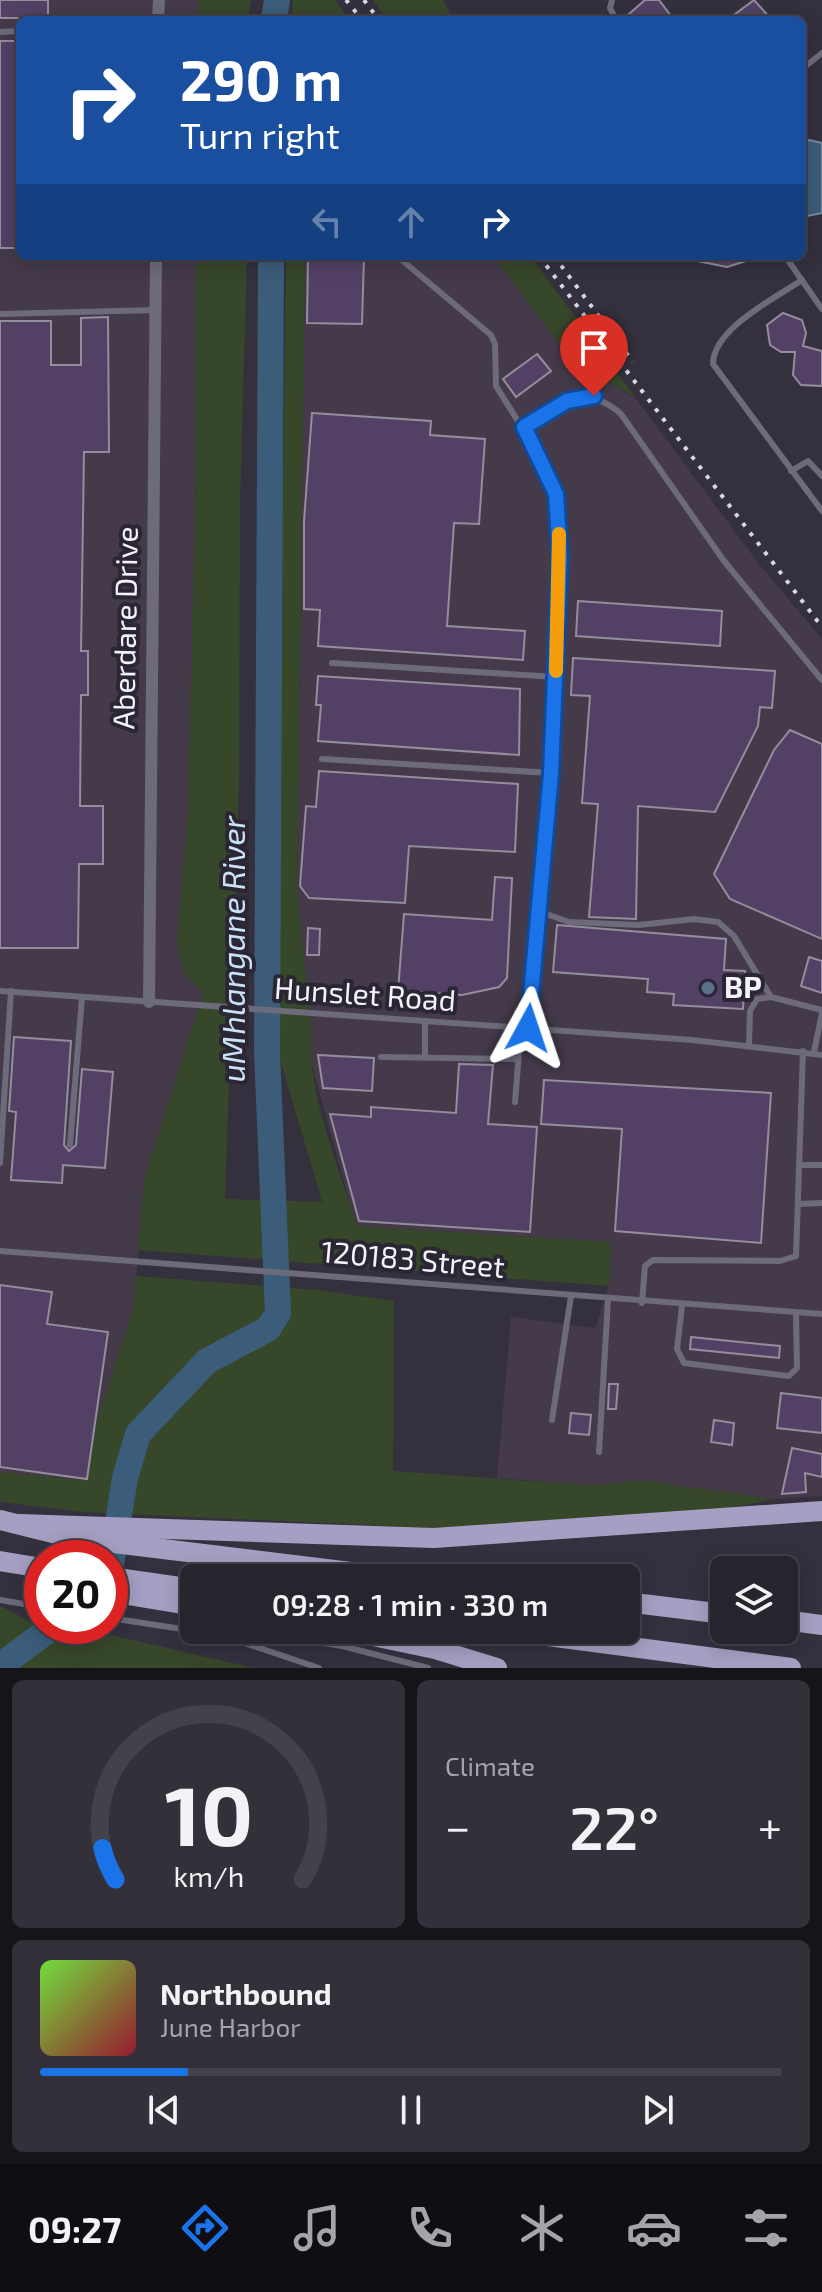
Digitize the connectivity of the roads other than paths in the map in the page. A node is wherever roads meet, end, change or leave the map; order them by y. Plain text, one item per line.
1 (822, 53) edge
2 (806, 66) edge
3 (156, 260) edge
4 (402, 260) edge
5 (788, 260) edge
6 (802, 280) junction
7 (822, 309) edge
8 (156, 310) junction
9 (0, 314) edge
10 (524, 427) junction
11 (791, 471) junction
12 (822, 476) edge
13 (822, 511) edge
14 (332, 663) dead end
15 (556, 677) junction
16 (822, 680) edge
17 (322, 759) dead end
18 (551, 773) junction
19 (538, 911) junction
20 (0, 991) edge
21 (11, 991) junction
22 (82, 997) junction
23 (771, 997) junction
24 (149, 1002) junction
25 (822, 1011) edge
26 (425, 1021) junction
27 (524, 1028) junction
28 (749, 1045) junction
29 (803, 1051) junction
30 (814, 1052) junction
31 (822, 1055) edge
32 (381, 1057) dead end
33 (425, 1057) junction
34 (518, 1059) junction
35 (515, 1102) dead end
36 (70, 1145) dead end
37 (0, 1163) edge
38 (800, 1165) junction
39 (822, 1165) edge
40 (822, 1203) edge
41 (799, 1204) junction
42 (0, 1251) edge
43 (571, 1296) junction
44 (608, 1300) junction
45 (642, 1303) junction
46 (682, 1306) junction
47 (796, 1313) junction
48 (822, 1314) edge
49 (552, 1420) dead end
50 (599, 1452) dead end
51 (822, 1511) edge
52 (9, 1522) edge
53 (75, 1531) junction
54 (302, 1564) edge
55 (128, 1584) edge
56 (128, 1588) edge
57 (180, 1588) edge
58 (0, 1600) edge
59 (180, 1602) edge
60 (640, 1604) edge
61 (24, 1605) edge
62 (710, 1612) edge
63 (128, 1620) edge
64 (798, 1622) edge
65 (822, 1625) edge
66 (180, 1629) edge
67 (248, 1644) edge
68 (330, 1644) edge
69 (411, 1644) edge
70 (608, 1644) edge
71 (319, 1668) edge
72 (428, 1668) edge
73 (497, 1668) edge
74 (791, 1668) edge

1 - 2 lane
3 - 8 street, Aberdare Drive
4 - 10 lane
5 - 6 lane
6 - 7 lane
6 - 11 lane
8 - 9 lane
8 - 24 street, Aberdare Drive
10 - 15 lane
10 - 16 lane
11 - 12 lane
11 - 13 lane
14 - 15 lane
15 - 18 lane
17 - 18 lane
18 - 19 lane
19 - 23 lane
19 - 27 lane
20 - 21 lane, Hunslet Road
21 - 22 lane, Hunslet Road
21 - 37 lane
22 - 24 lane, Hunslet Road
22 - 36 lane
23 - 25 lane
23 - 28 lane
24 - 26 lane, Hunslet Road
25 - 30 lane
26 - 27 lane, Hunslet Road
26 - 33 lane
27 - 28 lane, Hunslet Road
27 - 34 lane
28 - 29 lane, Hunslet Road
29 - 30 lane, Hunslet Road
29 - 38 lane
30 - 31 lane, Hunslet Road
32 - 33 lane
33 - 34 lane
34 - 35 lane
38 - 39 lane
38 - 41 lane
40 - 41 lane
41 - 45 lane
42 - 43 lane, 120183 Street
43 - 44 lane, 120183 Street
43 - 49 lane
44 - 45 lane, 120183 Street
44 - 50 lane
45 - 46 lane, 120183 Street
46 - 47 lane, 120183 Street
46 - 47 lane
47 - 48 lane, 120183 Street
51 - 53 main road
52 - 53 main road
53 - 54 main road
55 - 57 main road
56 - 59 main road
58 - 61 lane
60 - 62 main road
63 - 66 lane
64 - 65 main road
67 - 71 lane
68 - 72 lane
69 - 73 main road
70 - 74 main road

